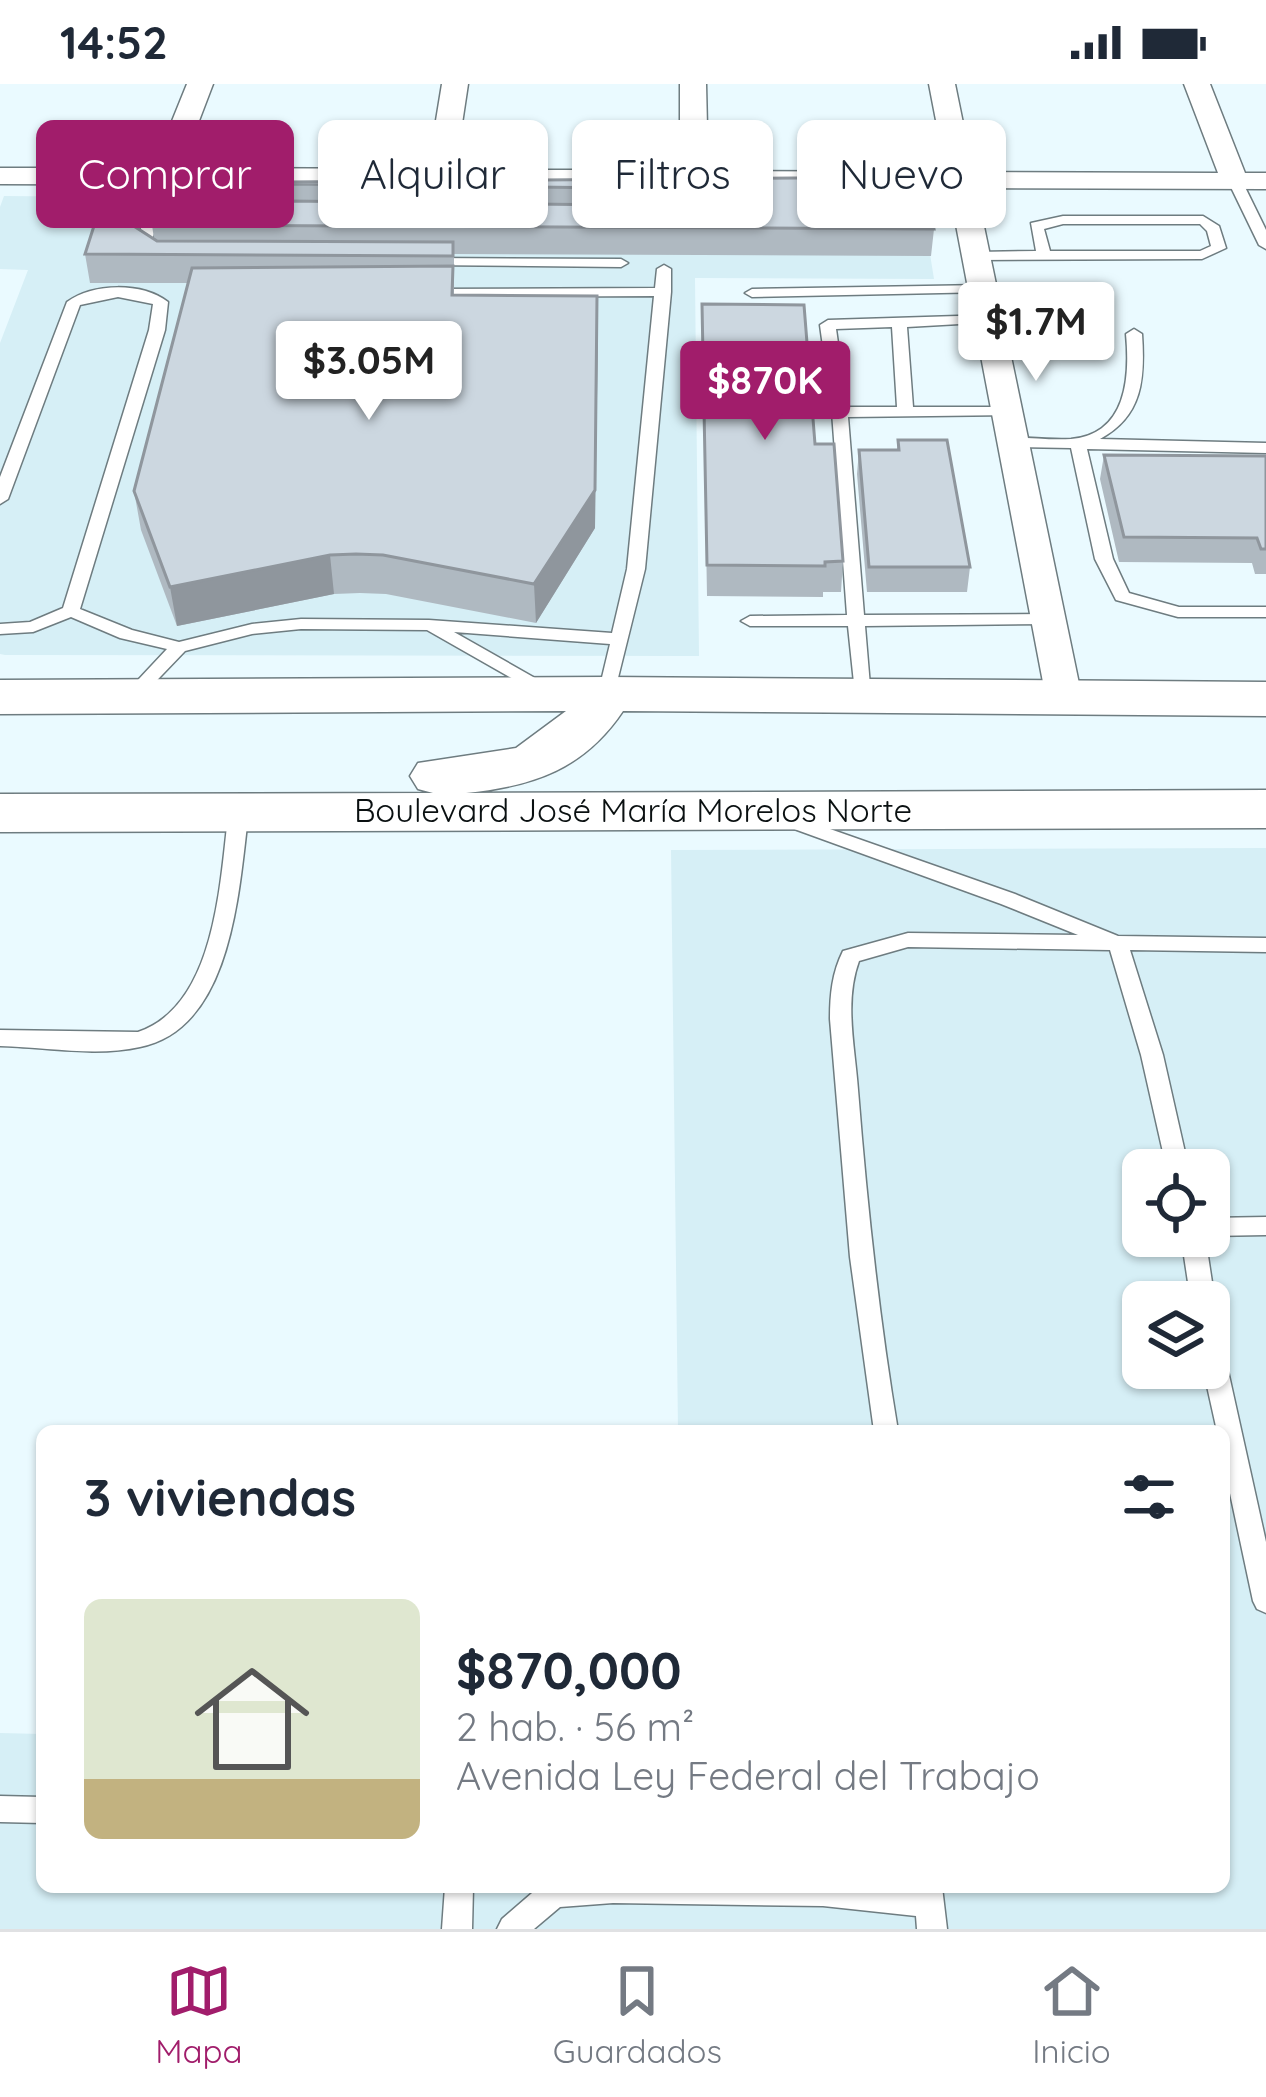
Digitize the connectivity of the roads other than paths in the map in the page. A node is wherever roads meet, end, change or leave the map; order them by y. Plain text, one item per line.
1 (200, 84) edge
2 (455, 84) edge
3 (693, 84) edge
4 (942, 84) edge
5 (1197, 84) edge
6 (186, 120) edge
7 (449, 120) edge
8 (693, 120) edge
9 (949, 120) edge
10 (0, 176) edge
11 (36, 176) edge
12 (1006, 179) edge
13 (1235, 181) junction
14 (1266, 181) edge
15 (149, 228) edge
16 (971, 228) edge
17 (1266, 244) edge
18 (977, 256) junction
19 (1044, 256) junction
20 (161, 261) edge
21 (403, 262) edge
22 (621, 263) edge
23 (664, 269) edge
24 (664, 292) junction
25 (820, 292) junction
26 (412, 293) edge
27 (752, 293) dead end
28 (175, 295) edge
29 (153, 296) junction
30 (987, 304) junction
31 (899, 323) junction
32 (828, 326) junction
33 (1133, 334) dead end
34 (840, 412) junction
35 (905, 412) junction
36 (1010, 427) junction
37 (1078, 443) junction
38 (1266, 448) edge
39 (0, 499) edge
40 (71, 611) junction
41 (1266, 612) edge
42 (1048, 620) junction
43 (750, 621) dead end
44 (857, 622) junction
45 (429, 625) junction
46 (0, 629) edge
47 (617, 639) junction
48 (179, 647) junction
49 (550, 694) junction
50 (607, 694) junction
51 (132, 696) junction
52 (862, 698) junction
53 (1064, 698) junction
54 (1266, 699) edge
55 (2, 701) edge
56 (157, 809) junction
57 (239, 809) junction
58 (1266, 809) edge
59 (760, 812) junction
60 (0, 813) edge
61 (1118, 944) junction
62 (1266, 945) edge
63 (0, 1038) edge
64 (1173, 1149) edge
65 (1266, 1226) edge
66 (1230, 1227) edge
67 (1220, 1389) edge
68 (885, 1425) edge
69 (1228, 1425) edge
70 (1230, 1436) edge
71 (1266, 1601) edge
72 (0, 1809) edge
73 (36, 1810) edge
74 (459, 1893) edge
75 (554, 1893) edge
76 (831, 1893) edge
77 (930, 1906) edge
78 (458, 1929) edge
79 (512, 1929) edge

1 - 6 street
2 - 7 street
3 - 8 street
4 - 9 street
5 - 13 street
10 - 11 street
12 - 13 street
13 - 14 street
13 - 17 lane
15 - 20 lane
16 - 18 street
18 - 19 lane
18 - 30 street
19 - 19 lane
21 - 22 lane
23 - 24 lane
24 - 26 lane
24 - 47 lane
25 - 27 lane
25 - 30 lane
25 - 32 lane
28 - 29 lane
29 - 39 lane
29 - 40 lane
30 - 31 lane
30 - 36 street
31 - 32 lane
31 - 35 lane
32 - 34 lane
33 - 37 lane
34 - 35 lane
34 - 44 lane
35 - 36 lane
36 - 37 lane
36 - 42 street
37 - 38 lane
37 - 41 lane
40 - 46 lane
40 - 48 lane
42 - 44 lane
42 - 53 street
43 - 44 lane
44 - 52 lane
45 - 47 lane
45 - 48 lane
45 - 49 lane
47 - 50 lane
48 - 51 lane
49 - 50 main road
49 - 51 main road
50 - 52 main road
50 - 56 main road
51 - 55 main road
52 - 53 main road
53 - 54 main road
56 - 57 main road, Boulevard José María Morelos Norte
56 - 60 main road, Boulevard José María Morelos Norte
57 - 59 main road, Boulevard José María Morelos Norte
57 - 63 lane
58 - 59 main road, Boulevard José María Morelos Norte
59 - 61 lane
61 - 62 lane
61 - 64 lane
61 - 68 lane
65 - 66 lane
67 - 69 lane
70 - 71 lane
72 - 73 lane
74 - 78 lane
75 - 79 lane
76 - 77 lane

